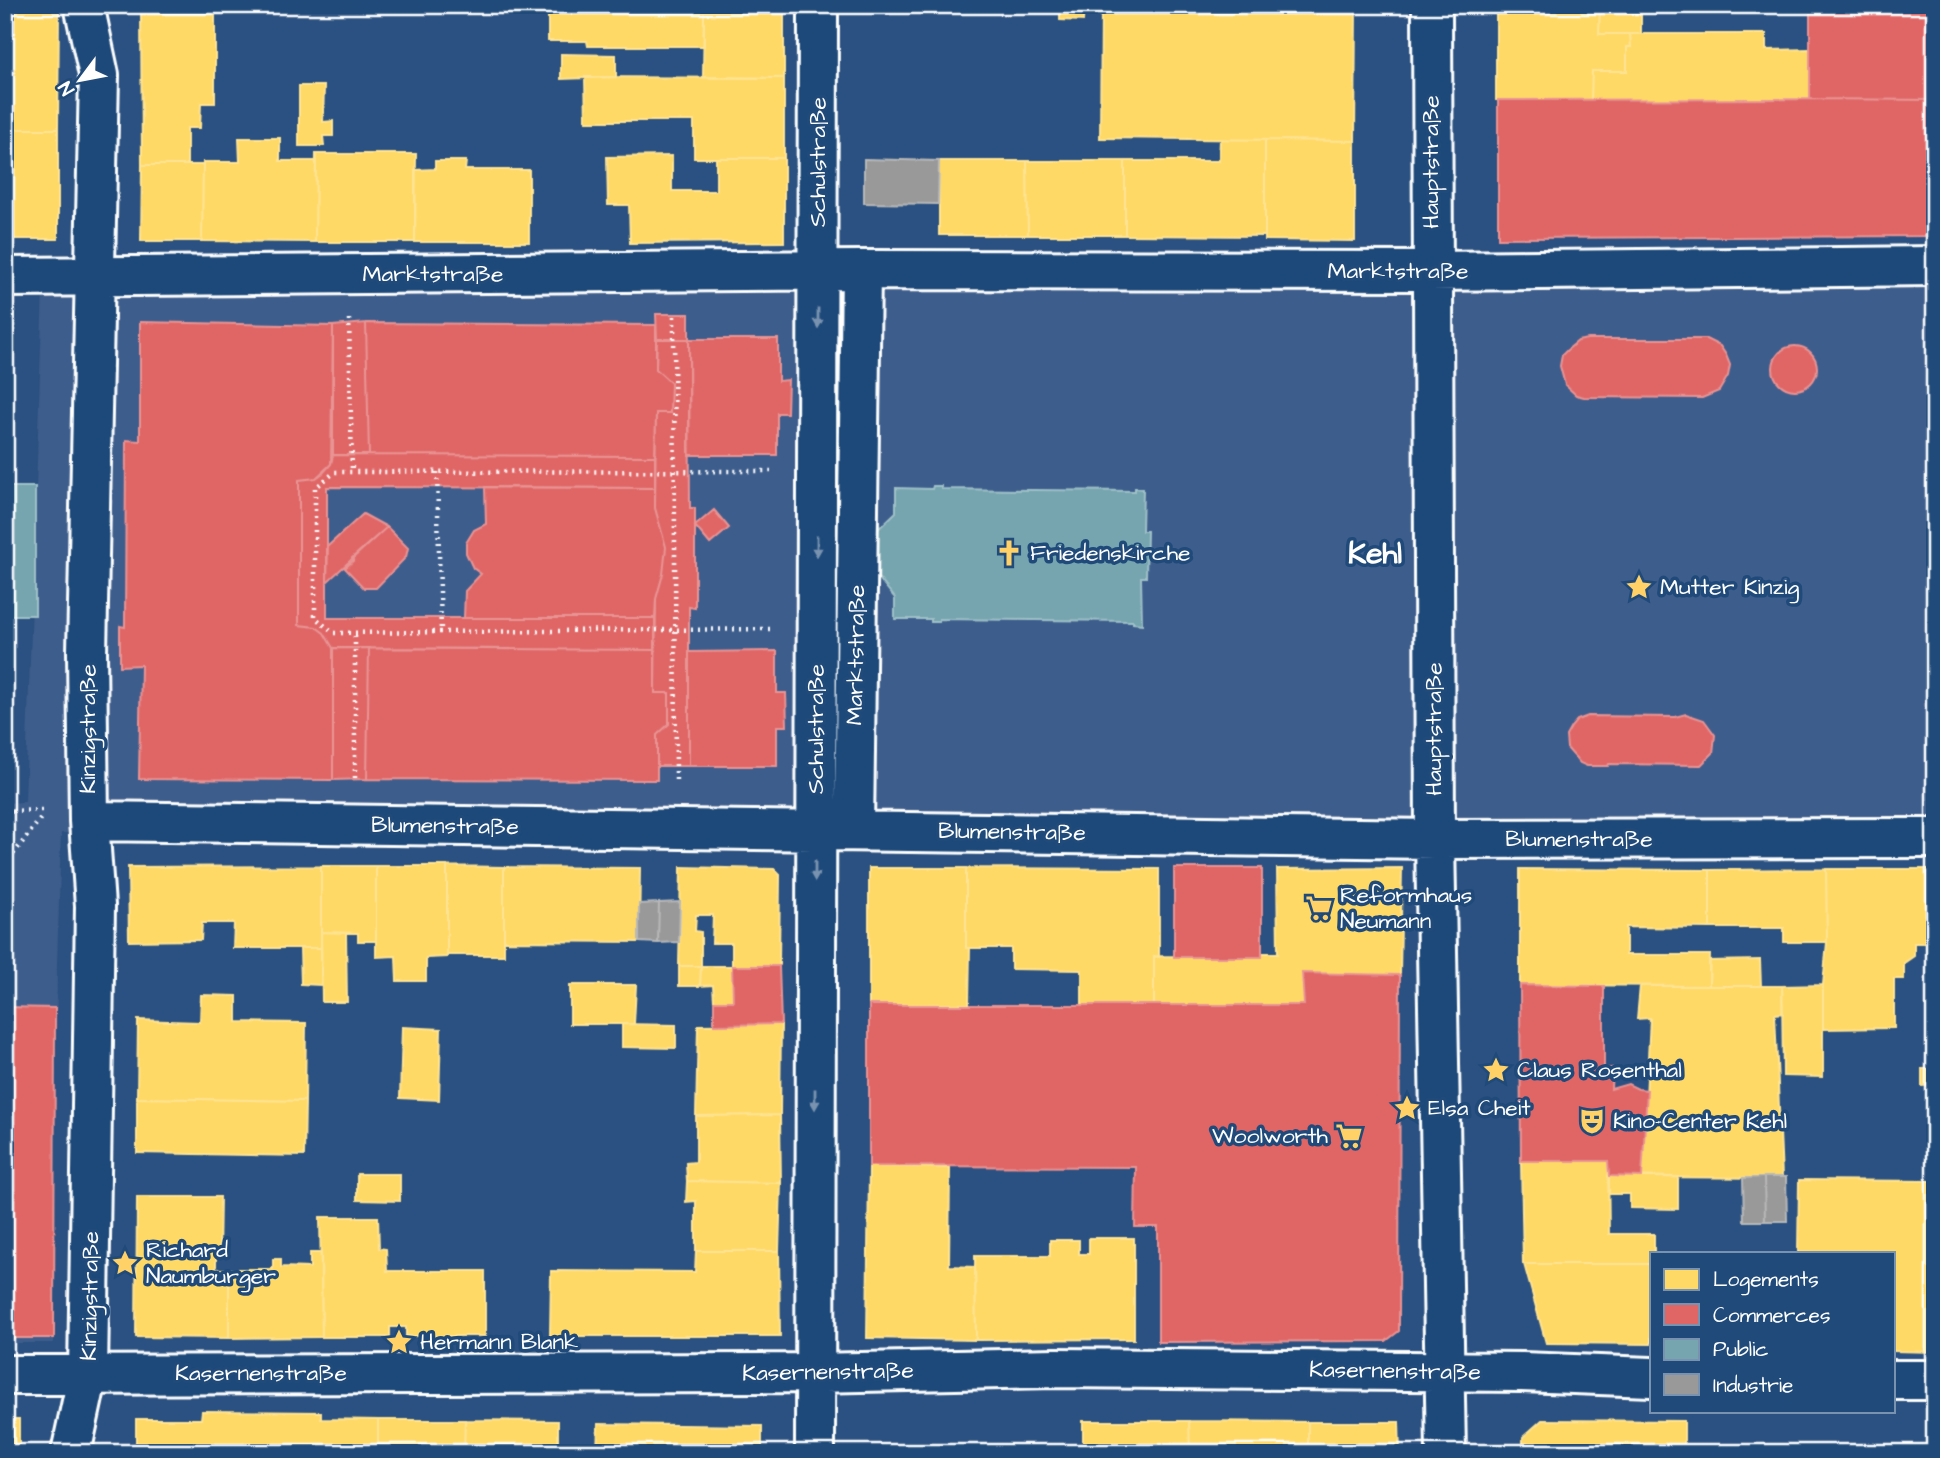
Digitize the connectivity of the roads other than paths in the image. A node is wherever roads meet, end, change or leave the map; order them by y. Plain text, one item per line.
1 (84, 5) edge
2 (818, 5) edge
3 (1432, 5) edge
4 (1935, 266) edge
5 (860, 270) junction
6 (818, 271) junction
7 (1431, 271) junction
8 (5, 277) edge
9 (97, 277) junction
10 (89, 821) junction
11 (854, 830) junction
12 (816, 831) junction
13 (1935, 838) edge
14 (1435, 839) junction
15 (1445, 1371) junction
16 (814, 1373) junction
17 (89, 1374) junction
18 (5, 1375) edge
19 (1650, 1377) edge
20 (1895, 1380) edge
21 (1935, 1380) edge
22 (71, 1453) edge
23 (814, 1453) edge
24 (1446, 1453) edge

1 - 9 street, Kinzigstraße
2 - 6 street, Schulstraße
3 - 7 street, Hauptstraße
4 - 7 street, Marktstraße
5 - 6 street, Marktstraße
5 - 7 street, Marktstraße
5 - 11 street, Marktstraße
6 - 9 street, Marktstraße
6 -> 12 street, Schulstraße
7 - 14 street, Hauptstraße
8 - 9 street, Marktstraße
9 - 10 street, Kinzigstraße
10 - 12 street, Blumenstraße
10 - 17 street, Kinzigstraße
11 - 12 street, Blumenstraße
11 - 14 street, Blumenstraße
12 -> 16 street, Schulstraße
13 - 14 street, Blumenstraße
14 - 15 street, Hauptstraße
15 - 16 street, Kasernenstraße
15 - 19 street, Kasernenstraße
15 - 24 street, Hauptstraße
16 - 17 street, Kasernenstraße
16 - 23 street, Schulstraße
17 - 18 street, Kasernenstraße
17 - 22 street, Kinzigstraße
20 - 21 street

